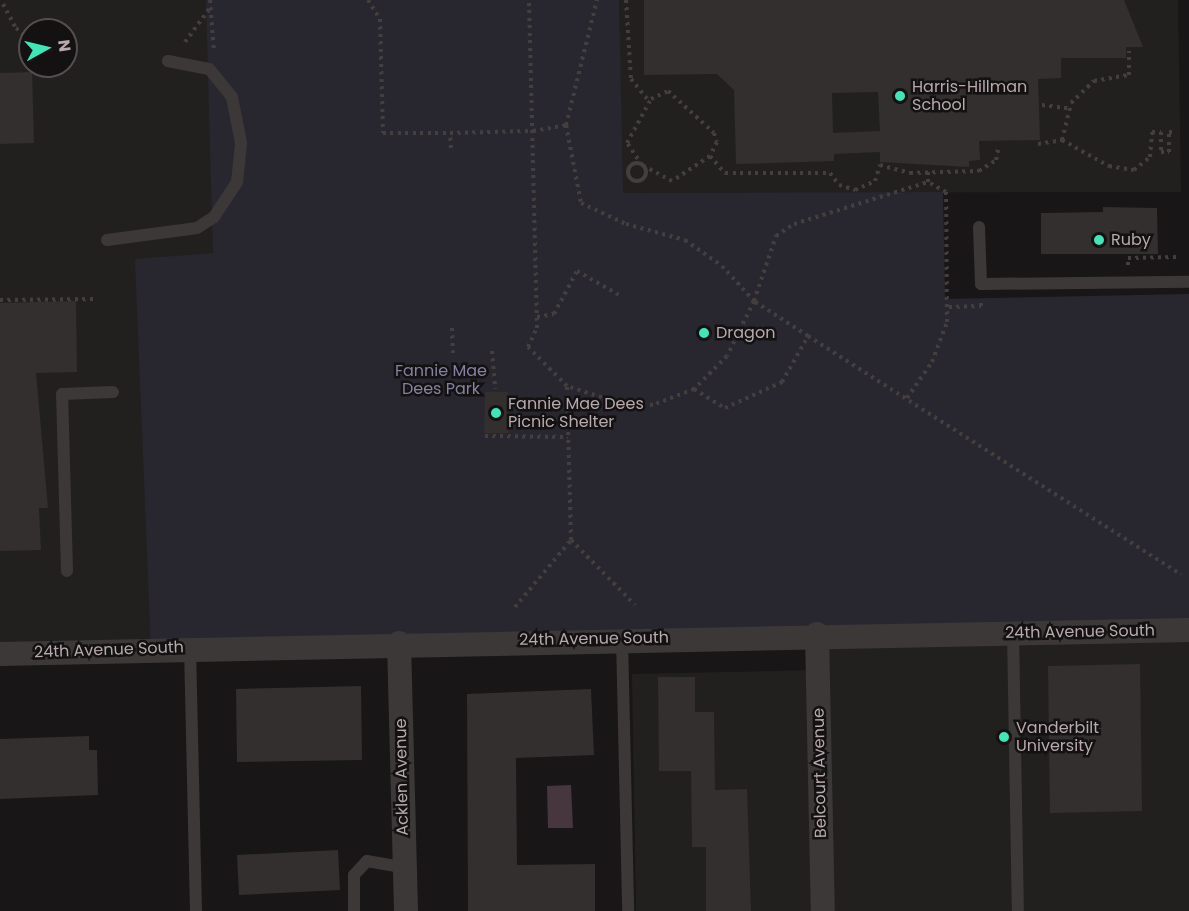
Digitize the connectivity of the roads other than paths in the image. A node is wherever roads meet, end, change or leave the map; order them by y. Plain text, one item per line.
1 (168, 61) dead end
2 (980, 227) dead end
3 (107, 240) dead end
4 (1189, 282) edge
5 (113, 392) dead end
6 (67, 572) dead end
7 (1189, 630) edge
8 (1013, 632) junction
9 (817, 634) junction
10 (622, 639) junction
11 (399, 643) junction
12 (190, 647) junction
13 (0, 654) edge
14 (405, 868) junction
15 (196, 911) edge
16 (354, 911) edge
17 (406, 911) edge
18 (628, 911) edge
19 (823, 911) edge
20 (1018, 911) edge

1 - 3 lane
2 - 4 lane
5 - 6 lane
7 - 8 street, 24th Avenue South
8 - 9 street, 24th Avenue South
8 - 20 lane
9 - 10 street, 24th Avenue South
9 - 19 street, Belcourt Avenue
10 - 11 street, 24th Avenue South
10 - 18 lane
11 - 12 street, 24th Avenue South
11 - 14 street, Acklen Avenue
12 - 13 street, 24th Avenue South
12 - 15 lane
14 - 16 lane
14 - 17 street, Acklen Avenue

